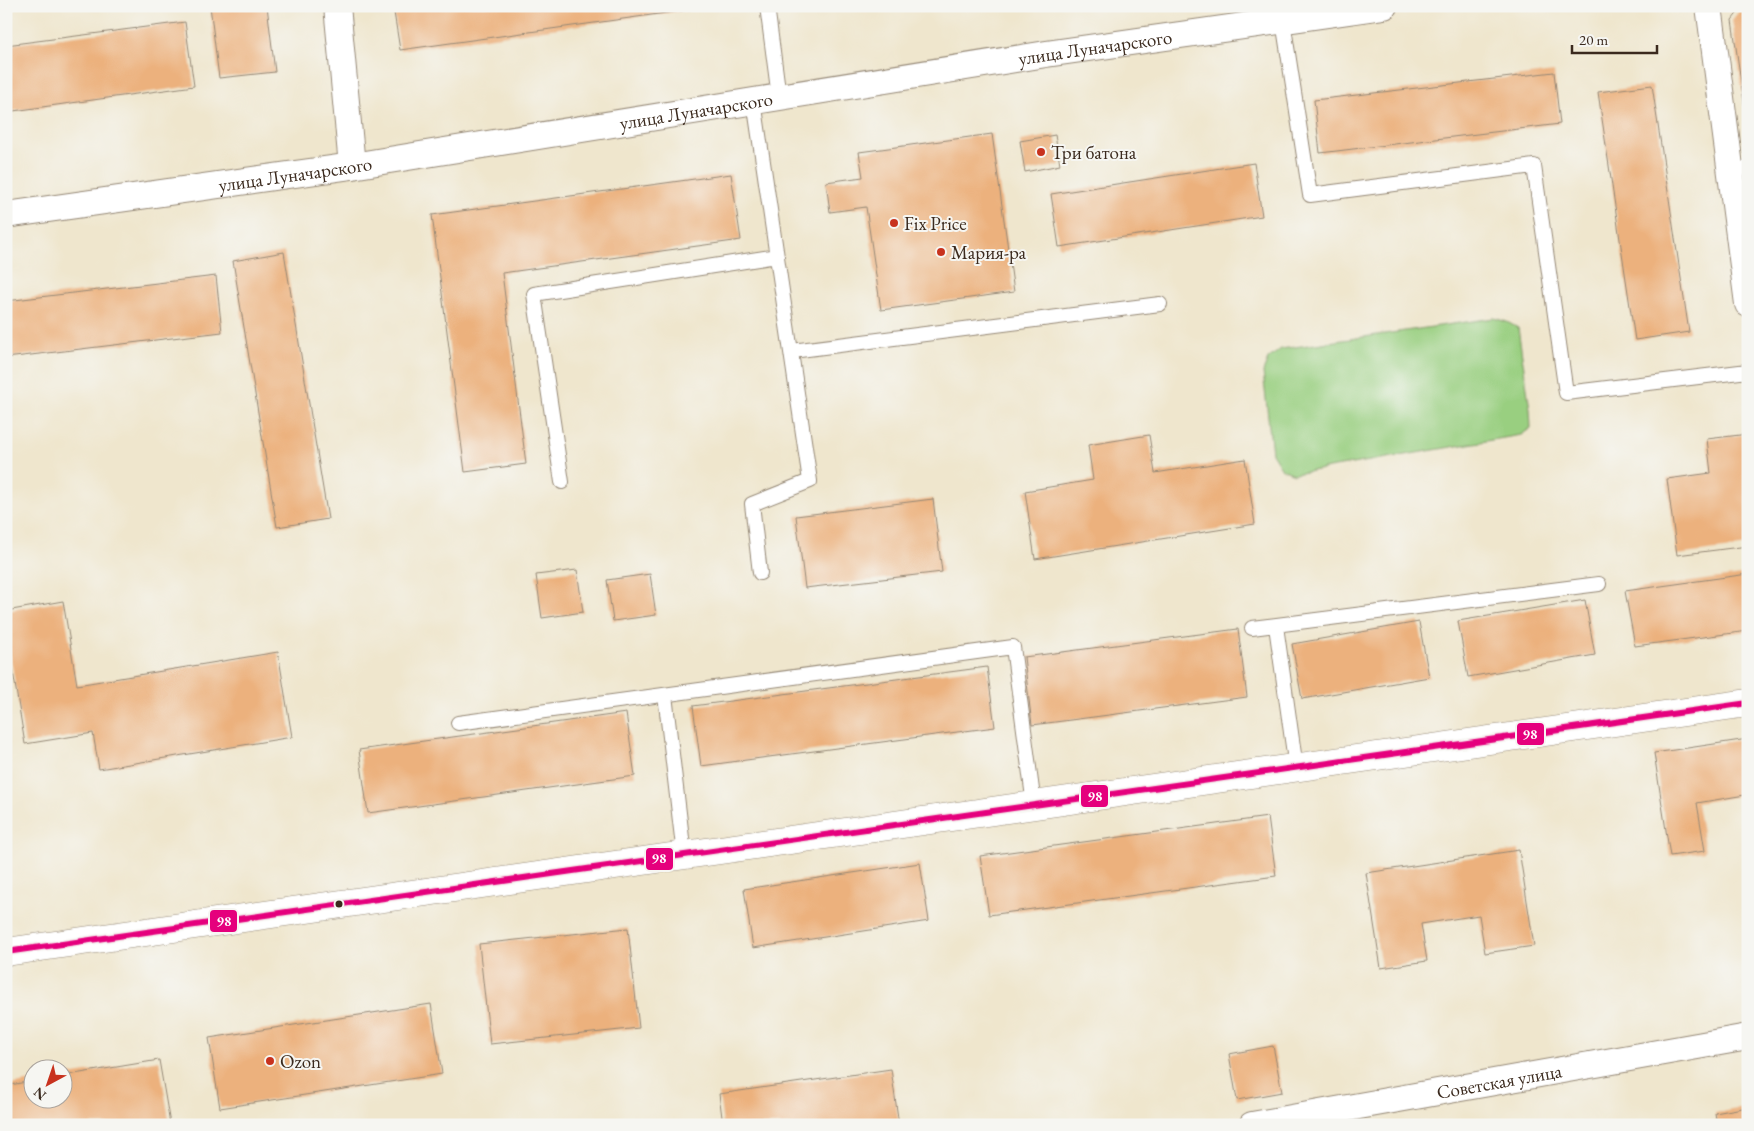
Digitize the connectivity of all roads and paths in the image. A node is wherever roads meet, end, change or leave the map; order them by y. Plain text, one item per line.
1 (337, 6) edge
2 (767, 6) edge
3 (1384, 6) edge
4 (1709, 6) edge
5 (1283, 21) junction
6 (766, 99) junction
7 (352, 166) junction
8 (1739, 170) edge
9 (6, 215) edge
10 (777, 256) junction
11 (1160, 304) dead end
12 (1748, 304) edge
13 (792, 351) junction
14 (1748, 371) edge
15 (562, 482) dead end
16 (760, 573) dead end
17 (1599, 584) dead end
18 (1276, 626) junction
19 (1252, 628) dead end
20 (665, 694) junction
21 (1748, 703) edge
22 (458, 723) dead end
23 (1296, 768) junction
24 (1034, 805) junction
25 (684, 855) junction
26 (6, 952) edge
27 (1748, 1037) edge
28 (1252, 1125) edge

1 - 7 street
2 - 6 lane
3 - 5 street, улица Луначарского
4 - 8 street
5 - 6 street, улица Луначарского
5 - 14 lane
6 - 7 street, улица Луначарского
6 - 10 lane
7 - 9 street, улица Луначарского
8 - 12 street
10 - 13 lane
10 - 15 lane
11 - 13 lane
13 - 16 lane
17 - 18 lane
18 - 19 lane
18 - 23 lane
20 - 22 lane
20 - 24 lane
20 - 25 lane
21 - 23 street
23 - 24 street
24 - 25 street
25 - 26 street
27 - 28 street, Советская улица

